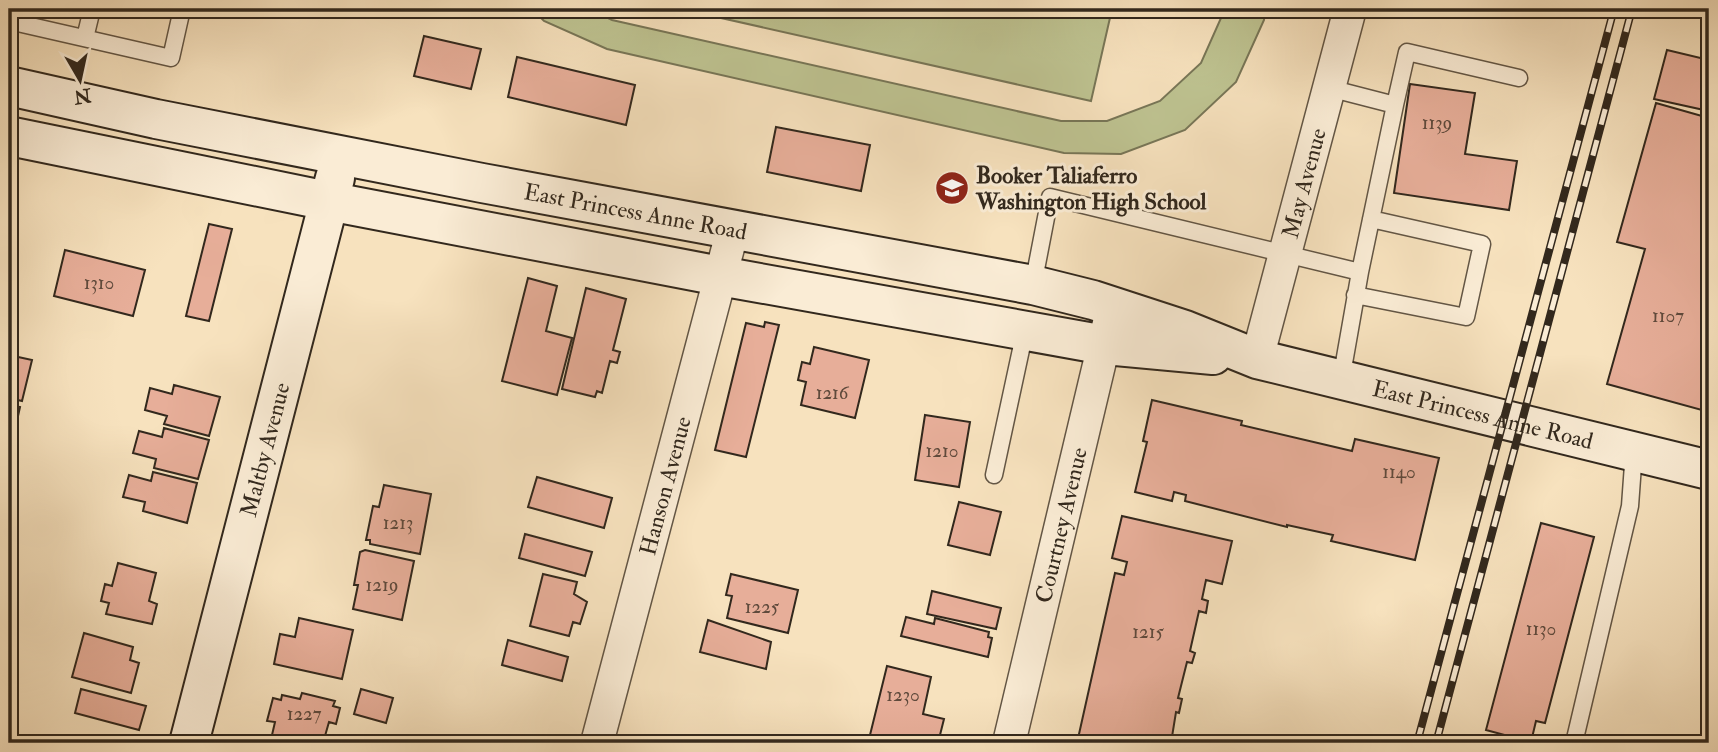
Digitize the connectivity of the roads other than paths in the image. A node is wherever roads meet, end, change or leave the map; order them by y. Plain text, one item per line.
1 (92, 9) edge
2 (182, 9) edge
3 (1350, 9) edge
4 (9, 22) edge
5 (85, 38) junction
6 (1519, 78) dead end
7 (9, 86) edge
8 (1329, 88) junction
9 (1395, 105) junction
10 (9, 136) edge
11 (342, 155) junction
12 (328, 201) junction
13 (1371, 219) junction
14 (733, 229) junction
15 (1285, 254) junction
16 (1360, 272) junction
17 (720, 276) junction
18 (1033, 285) junction
19 (1355, 295) junction
20 (1113, 306) junction
21 (1025, 331) junction
22 (1105, 345) junction
23 (1257, 359) junction
24 (1341, 380) junction
25 (1634, 451) junction
26 (1709, 470) edge
27 (994, 475) dead end
28 (189, 743) edge
29 (597, 743) edge
30 (1009, 743) edge
31 (1574, 743) edge

1 - 5 lane
2 - 5 lane
3 - 8 street, May Avenue
4 - 5 lane
6 - 9 lane
7 - 11 main road, East Princess Anne Road
8 - 9 lane
8 - 15 street, May Avenue
9 - 13 lane
10 - 12 main road, East Princess Anne Road
11 - 12 main road, Maltby Avenue
11 - 14 main road, East Princess Anne Road
12 - 17 main road, East Princess Anne Road
12 - 28 main road, Maltby Avenue
13 - 16 lane
13 - 19 lane
14 - 17 street, Hanson Avenue
14 - 18 main road, East Princess Anne Road
15 - 16 lane
15 - 18 lane
15 - 23 street, May Avenue
16 - 19 lane
17 - 21 main road, East Princess Anne Road
17 - 29 street, Hanson Avenue
18 - 20 main road, East Princess Anne Road
19 - 24 lane
20 - 22 street, Courtney Avenue
20 - 23 main road, East Princess Anne Road
21 - 22 main road, East Princess Anne Road
21 - 27 lane
22 - 23 main road, East Princess Anne Road
22 - 30 street, Courtney Avenue
23 - 24 main road, East Princess Anne Road
24 - 25 main road, East Princess Anne Road
25 - 26 main road, East Princess Anne Road
25 - 31 lane

